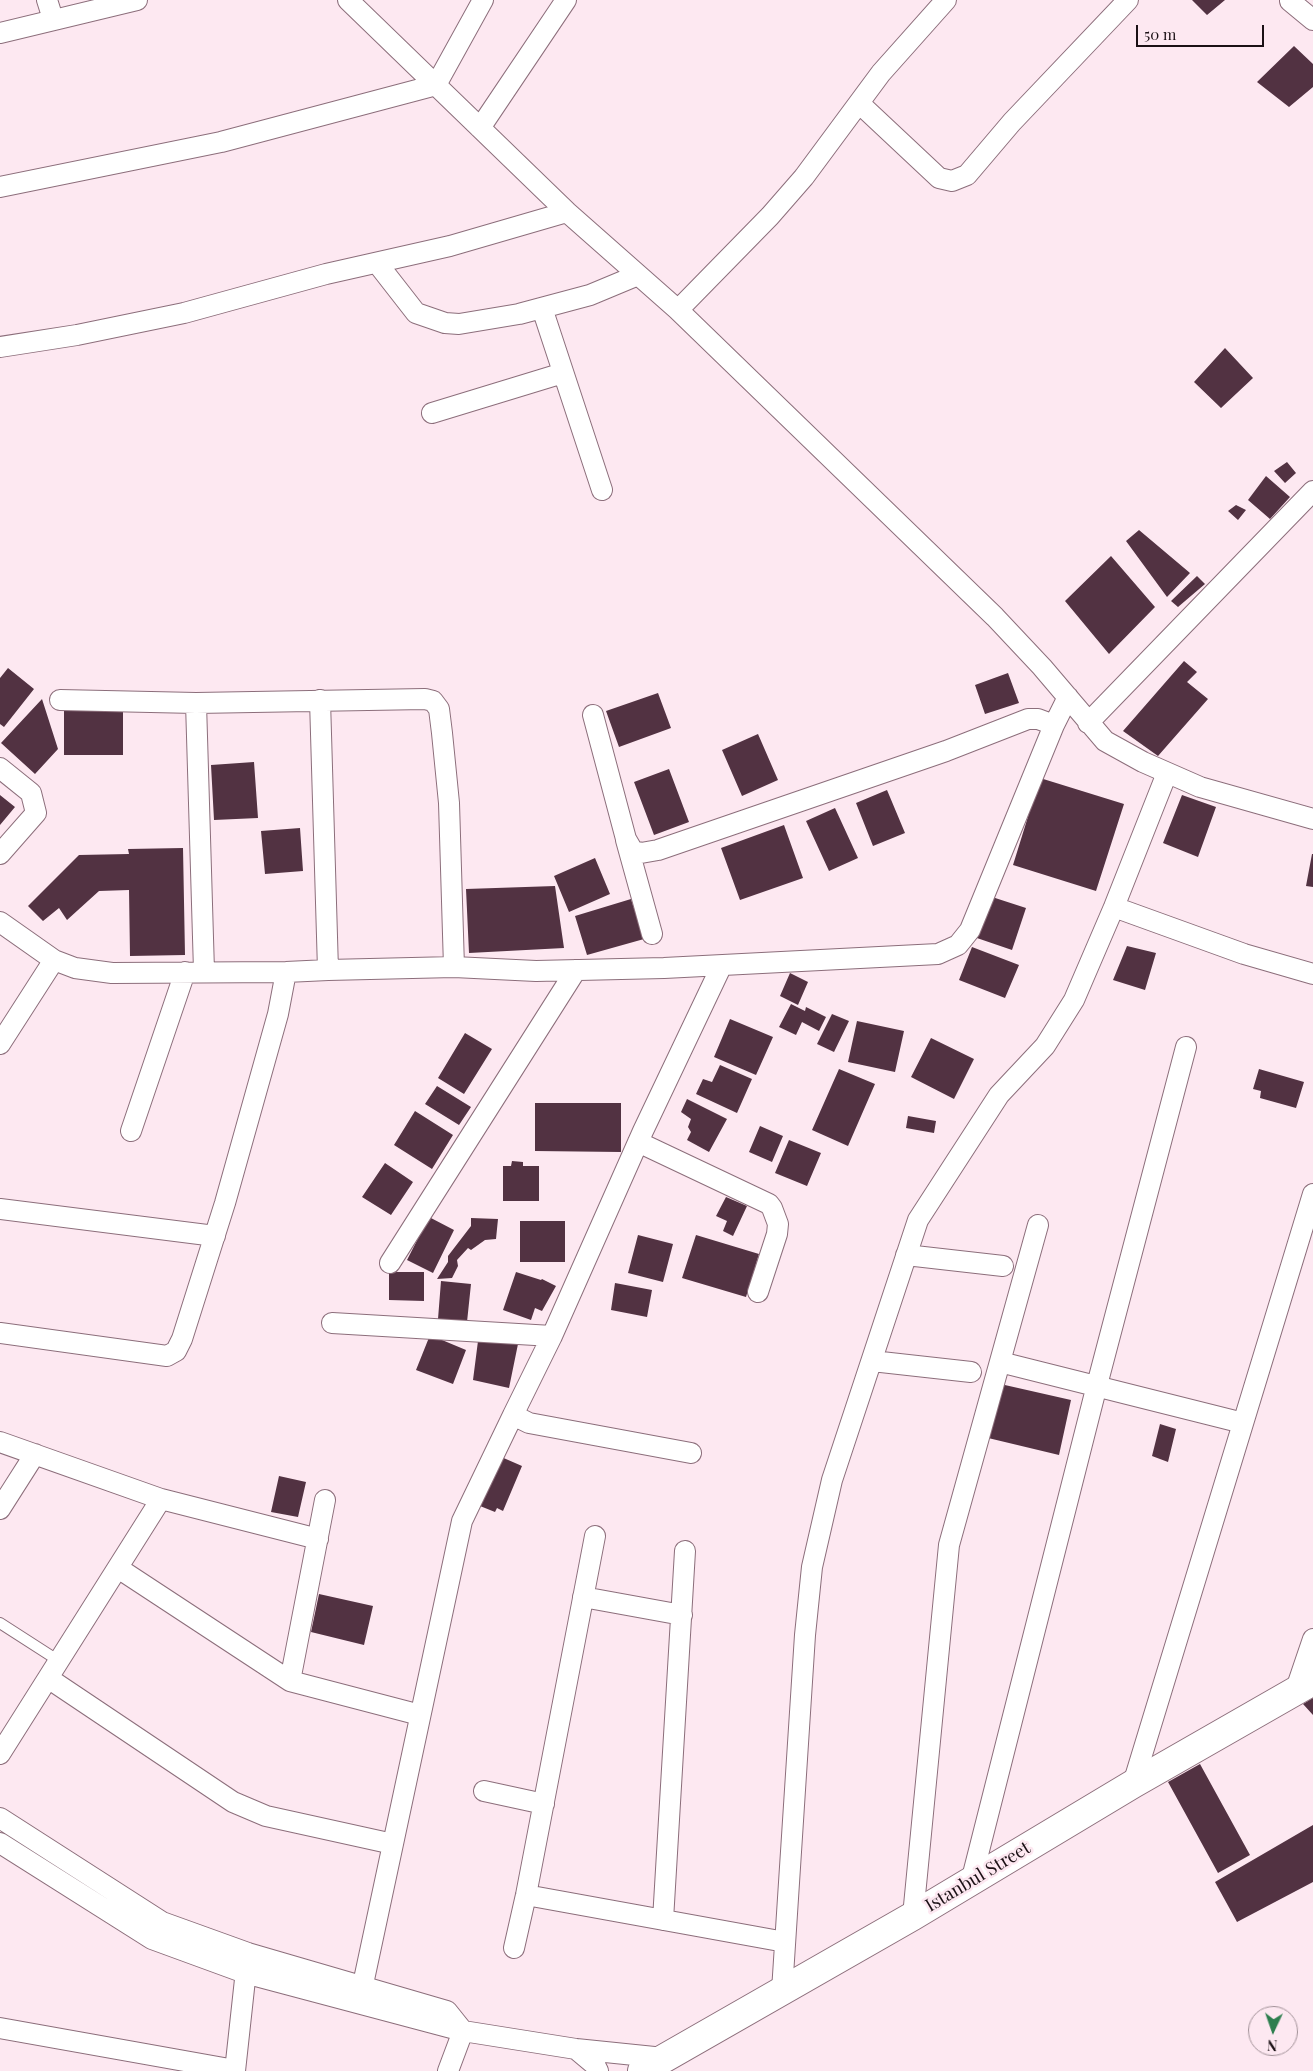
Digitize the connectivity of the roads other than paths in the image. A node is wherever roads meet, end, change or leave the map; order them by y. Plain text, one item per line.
1 (47, 0) edge
2 (137, 0) edge
3 (483, 0) edge
4 (566, 0) edge
5 (946, 0) edge
6 (1128, 0) edge
7 (1290, 0) edge
8 (352, 2) edge
9 (53, 19) junction
10 (1313, 20) edge
11 (0, 33) edge
12 (436, 85) junction
13 (859, 103) junction
14 (480, 128) junction
15 (0, 187) edge
16 (567, 212) junction
17 (377, 263) junction
18 (638, 275) junction
19 (542, 308) junction
20 (678, 310) junction
21 (0, 346) edge
22 (563, 373) junction
23 (432, 413) dead end
24 (602, 490) dead end
25 (1313, 491) edge
26 (1068, 697) junction
27 (60, 700) dead end
28 (320, 700) junction
29 (196, 703) junction
30 (593, 715) dead end
31 (1088, 723) junction
32 (1054, 725) junction
33 (0, 768) edge
34 (1167, 773) junction
35 (1313, 819) edge
36 (626, 839) junction
37 (0, 854) edge
38 (1114, 907) junction
39 (0, 922) edge
40 (652, 934) dead end
41 (54, 960) junction
42 (454, 967) junction
43 (721, 967) junction
44 (328, 970) junction
45 (576, 970) junction
46 (194, 972) junction
47 (286, 972) junction
48 (1313, 974) edge
49 (0, 1044) edge
50 (1186, 1047) dead end
51 (131, 1131) dead end
52 (638, 1142) junction
53 (1313, 1194) edge
54 (0, 1209) edge
55 (1038, 1225) dead end
56 (215, 1236) junction
57 (906, 1256) junction
58 (390, 1264) dead end
59 (1003, 1266) dead end
60 (758, 1292) dead end
61 (332, 1323) dead end
62 (0, 1333) edge
63 (552, 1336) junction
64 (872, 1361) junction
65 (1000, 1362) junction
66 (971, 1372) dead end
67 (1097, 1385) junction
68 (512, 1415) junction
69 (1243, 1423) junction
70 (0, 1442) edge
71 (691, 1453) dead end
72 (35, 1454) junction
73 (161, 1499) junction
74 (325, 1500) dead end
75 (0, 1509) edge
76 (595, 1536) dead end
77 (318, 1539) junction
78 (685, 1551) dead end
79 (118, 1568) junction
80 (583, 1597) junction
81 (682, 1615) junction
82 (0, 1623) edge
83 (1313, 1639) edge
84 (59, 1660) junction
85 (48, 1678) junction
86 (290, 1681) junction
87 (1304, 1686) edge
88 (420, 1715) junction
89 (0, 1754) edge
90 (1134, 1784) junction
91 (484, 1791) dead end
92 (544, 1804) junction
93 (0, 1818) edge
94 (0, 1843) edge
95 (393, 1844) junction
96 (971, 1882) junction
97 (526, 1895) junction
98 (913, 1916) junction
99 (663, 1920) junction
100 (785, 1942) junction
101 (514, 1948) dead end
102 (248, 1953) junction
103 (245, 1973) junction
104 (782, 1991) junction
105 (361, 1995) junction
106 (0, 2028) edge
107 (463, 2031) junction
108 (576, 2049) junction
109 (653, 2065) edge
110 (235, 2070) edge
111 (448, 2071) edge
112 (598, 2071) edge

1 - 9 street
2 - 9 street
3 - 12 street
4 - 14 street
5 - 13 street
6 - 13 street
7 - 10 street
8 - 12 street
9 - 11 street
12 - 14 street
12 - 15 street
13 - 20 street
14 - 16 street
16 - 17 street
16 - 18 street
17 - 19 street
17 - 21 street
18 - 19 street
18 - 20 street
19 - 22 street
20 - 26 street
22 - 23 street
22 - 24 street
25 - 31 street
26 - 31 street
26 - 32 street
27 - 29 street
28 - 29 street
28 - 42 street
28 - 44 street
29 - 46 street
30 - 36 street
31 - 34 street
32 - 36 street
32 - 43 street
33 - 37 street
34 - 35 street
34 - 38 street
36 - 40 street
38 - 48 street
38 - 57 street
39 - 41 street
41 - 46 street
41 - 49 street
42 - 44 street
42 - 45 street
43 - 45 street
43 - 52 street
44 - 47 street
45 - 58 street
46 - 47 street
46 - 51 street
47 - 56 street
50 - 67 street
52 - 60 street
52 - 63 street
53 - 69 street
54 - 56 street
55 - 65 street
56 - 62 street
57 - 59 street
57 - 64 street
61 - 63 street
63 - 68 street
64 - 66 street
64 - 100 street
65 - 67 street
65 - 98 street
67 - 69 street
67 - 96 street
68 - 71 street
68 - 88 street
69 - 90 street
70 - 72 street
72 - 73 street
72 - 75 street
73 - 77 street
73 - 79 street
74 - 77 street
76 - 80 street
77 - 86 street
78 - 81 street
79 - 84 street
79 - 86 street
80 - 81 street
80 - 92 street
81 - 99 street
82 - 84 lane
83 - 87 street
84 - 85 street
85 - 89 street
85 - 95 street
86 - 88 street
87 - 90 street, Istanbul Street
88 - 95 street
90 - 96 street, Istanbul Street
91 - 92 street
92 - 97 street
93 - 102 street
94 - 103 street
95 - 105 street
96 - 98 street, Istanbul Street
97 - 99 street
97 - 101 street
98 - 104 street, Istanbul Street
99 - 100 street
100 - 104 street
102 - 103 street
102 - 105 street
103 - 105 street
103 - 110 street
104 - 109 street, Istanbul Street
105 - 107 street
106 - 110 street
107 - 108 street
107 - 111 street
108 - 109 street
108 - 112 street

